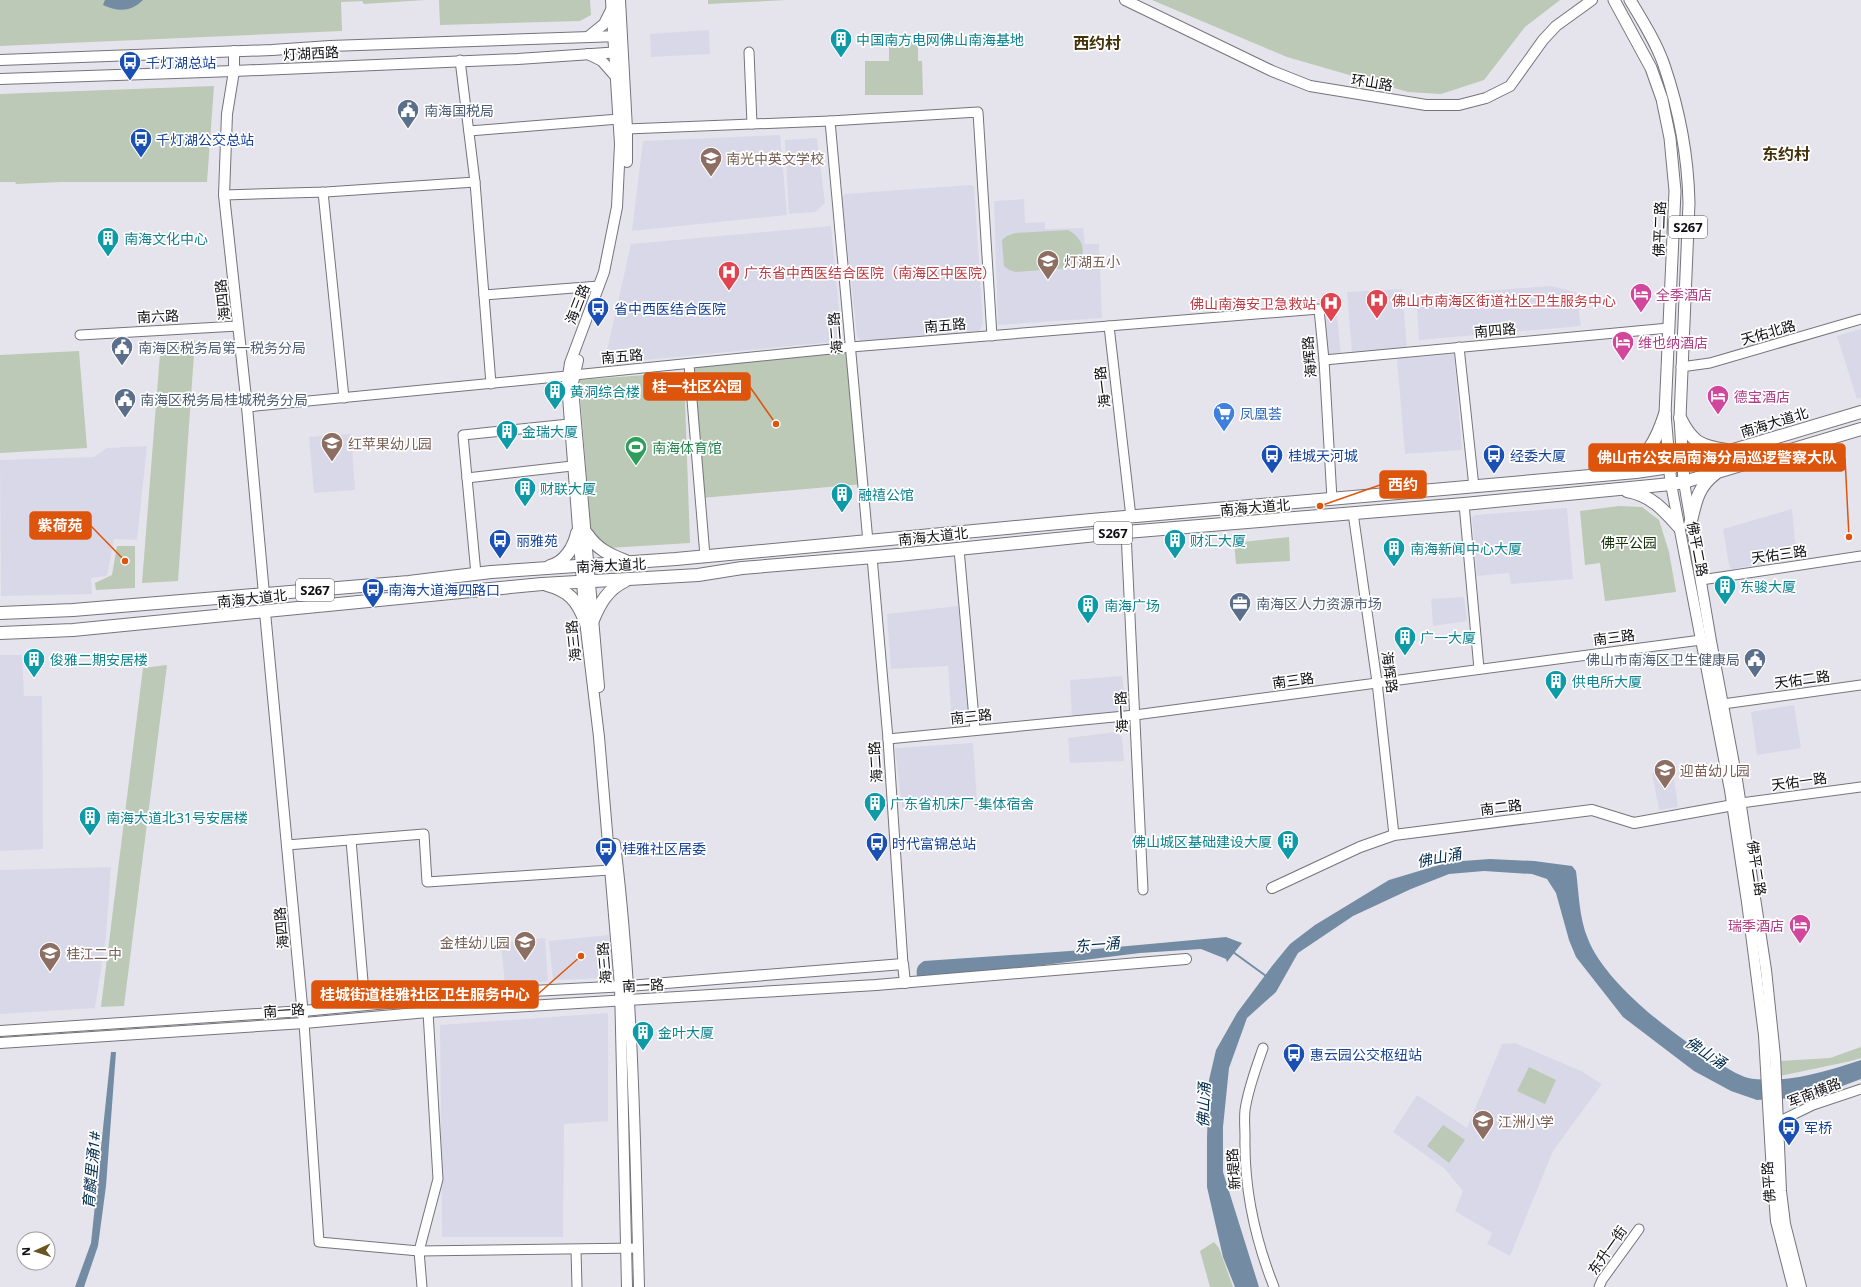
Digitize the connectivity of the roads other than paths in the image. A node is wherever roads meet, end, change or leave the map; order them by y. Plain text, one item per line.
1 (1125, 0) edge
2 (1592, 0) edge
3 (1614, 0) edge
4 (1630, 0) edge
5 (614, 2) edge
6 (618, 36) junction
7 (588, 37) junction
8 (234, 51) junction
9 (619, 52) junction
10 (749, 52) dead end
11 (588, 54) junction
12 (0, 60) edge
13 (460, 60) junction
14 (234, 71) junction
15 (616, 77) junction
16 (0, 79) edge
17 (619, 119) junction
18 (830, 121) junction
19 (752, 124) junction
20 (627, 129) junction
21 (469, 131) junction
22 (475, 182) junction
23 (323, 192) junction
24 (224, 195) junction
25 (599, 286) junction
26 (484, 295) junction
27 (1319, 309) joint
28 (1861, 319) edge
29 (238, 326) junction
30 (1109, 326) junction
31 (1669, 328) junction
32 (80, 335) dead end
33 (992, 336) junction
34 (851, 347) junction
35 (1459, 347) junction
36 (1324, 360) junction
37 (689, 364) junction
38 (1681, 367) junction
39 (570, 375) junction
40 (491, 384) junction
41 (344, 398) junction
42 (247, 408) junction
43 (1861, 412) edge
44 (1665, 414) junction
45 (1680, 418) junction
46 (569, 424) junction
47 (1861, 429) edge
48 (1731, 450) junction
49 (1683, 465) junction
50 (572, 466) junction
51 (1669, 467) junction
52 (1721, 470) junction
53 (1615, 474) junction
54 (467, 478) junction
55 (1684, 482) junction
56 (1671, 484) junction
57 (1474, 487) junction
58 (1616, 489) junction
59 (1332, 500) junction
60 (1464, 504) junction
61 (1353, 513) junction
62 (1130, 517) junction
63 (1684, 526) junction
64 (583, 531) junction
65 (1126, 532) junction
66 (868, 542) junction
67 (959, 549) junction
68 (705, 556) junction
69 (1861, 556) edge
70 (872, 557) junction
71 (629, 562) junction
72 (586, 566) junction
73 (541, 568) junction
74 (476, 574) junction
75 (630, 580) junction
76 (1701, 580) junction
77 (587, 582) junction
78 (542, 584) junction
79 (264, 594) junction
80 (265, 612) junction
81 (0, 613) edge
82 (589, 620) junction
83 (0, 633) edge
84 (1701, 640) junction
85 (1479, 669) junction
86 (1377, 682) junction
87 (1861, 685) edge
88 (1723, 704) junction
89 (1135, 715) junction
90 (975, 730) junction
91 (888, 739) junction
92 (1861, 787) edge
93 (1736, 804) junction
94 (1394, 835) junction
95 (351, 840) junction
96 (287, 845) junction
97 (610, 870) junction
98 (1272, 888) dead end
99 (1143, 890) dead end
100 (1186, 959) dead end
101 (903, 964) junction
102 (905, 983) junction
103 (624, 986) junction
104 (625, 1001) junction
105 (365, 1005) junction
106 (303, 1010) junction
107 (428, 1012) junction
108 (304, 1023) junction
109 (0, 1031) edge
110 (0, 1043) edge
111 (1263, 1048) dead end
112 (1771, 1073) joint
113 (1861, 1089) edge
114 (1773, 1111) junction
115 (1778, 1122) junction
116 (1639, 1229) dead end
117 (638, 1248) junction
118 (626, 1249) junction
119 (576, 1250) junction
120 (419, 1252) junction
121 (422, 1287) edge
122 (577, 1287) edge
123 (627, 1287) edge
124 (639, 1287) edge
125 (1274, 1287) edge
126 (1599, 1287) edge
127 (1793, 1287) edge
128 (1801, 1287) edge

1 - 2 main road, 环山路
3 - 31 main road, 佛平二路
4 - 38 main road, 佛平二路 / S267
5 - 6 main road, 海三路
5 - 7 main road
6 - 7 main road, 灯湖西路
6 - 9 main road, 海三路
7 - 8 main road, 灯湖西路
8 - 12 main road, 灯湖西路
8 - 14 main road, 海四路
9 - 11 main road, 灯湖西路
9 - 15 main road, 海三路
9 - 20 main road, 海三路
10 - 19 street
11 - 13 main road, 灯湖西路
11 - 15 main road
13 - 14 main road, 灯湖西路
13 - 21 street
14 - 16 main road, 灯湖西路
14 - 24 main road, 海四路
15 - 17 main road, 海三路
17 - 21 street
17 - 25 main road, 海三路
18 - 19 street
18 - 33 street
18 - 34 street, 海二路
19 - 20 street
20 - 39 main road, 海三路
21 - 22 street
22 - 23 street
22 - 26 street
23 - 24 street
23 - 41 street
24 - 29 main road, 海四路
25 - 26 street
25 - 39 main road, 海三路
26 - 40 street
27 - 30 street, 南五路
27 - 36 street, 海辉路
28 - 38 street, 天佑北路
29 - 32 street, 南六路
29 - 42 main road, 海四路
30 - 33 street, 南五路
30 - 62 street, 海一路
31 - 35 street, 南四路
31 - 44 main road, 佛平二路
33 - 34 street, 南五路
34 - 37 street, 南五路
34 - 66 street, 海二路
35 - 36 street, 南四路
35 - 57 street
36 - 59 street, 海辉路
37 - 39 street, 南五路
37 - 68 street
38 - 45 main road, 佛平二路 / S267
39 - 40 street, 南五路
39 - 46 main road, 海三路
39 - 64 main road, 海三路
40 - 41 street, 南五路
41 - 42 street, 南五路
42 - 79 main road, 海四路
43 - 48 highway, 南海大道北
44 - 51 main road, 佛平二路
44 - 53 highway
45 - 48 highway
45 - 49 main road, 佛平二路 / S267
46 - 50 main road, 海三路
46 - 54 street
47 - 52 highway, 南海大道北
48 - 49 highway, 南海大道北
49 - 51 highway, 南海大道北 / S267
49 - 55 main road, 佛平二路 / S267
50 - 54 street
50 - 64 main road, 海三路
51 - 53 highway, 南海大道北 / S267
51 - 56 main road, 佛平二路
52 - 55 highway, 南海大道北
52 - 63 highway
53 - 57 highway, 南海大道北 / S267
54 - 74 street
55 - 56 highway, 南海大道北 / S267
55 - 63 main road, 佛平二路
56 - 58 highway, 南海大道北 / S267
56 - 63 main road, 佛平二路
57 - 59 highway, 南海大道北 / S267
58 - 60 highway, 南海大道北 / S267
58 - 63 highway
59 - 62 highway, 南海大道北 / S267
60 - 61 highway, 南海大道北 / S267
60 - 85 street
61 - 65 highway, 南海大道北 / S267
61 - 86 street, 海辉路
62 - 66 highway, 南海大道北 / S267
63 - 76 main road, 佛平二路
63 - 84 main road, 佛平二路
64 - 71 highway
64 - 72 main road, 海三路
64 - 73 highway
65 - 67 highway, 南海大道北 / S267
65 - 89 street, 海一路
66 - 68 highway, 南海大道北 / S267
67 - 70 highway, 南海大道北 / S267
67 - 90 street
68 - 71 highway, 南海大道北 / S267
69 - 76 street, 天佑三路
70 - 75 highway, 南海大道北 / S267
70 - 91 street, 海二路
71 - 72 highway, 南海大道北 / S267
72 - 73 highway, 南海大道北 / S267
72 - 77 main road, 海三路
73 - 74 highway, 南海大道北 / S267
74 - 79 highway, 南海大道北 / S267
75 - 77 highway, 南海大道北 / S267
75 - 82 highway
76 - 88 main road, 佛平二路
77 - 78 highway, 南海大道北 / S267
77 - 82 main road, 海三路
78 - 80 highway, 南海大道北 / S267
78 - 82 highway
79 - 81 highway, 南海大道北 / S267
80 - 83 highway, 南海大道北 / S267
80 - 96 main road, 海四路
82 - 97 main road, 海三路
82 - 103 main road, 海三路
84 - 85 street, 南三路
84 - 93 main road, 佛平二路
85 - 86 street, 南三路
86 - 89 street, 南三路
86 - 94 street, 海辉路
87 - 88 street, 天佑二路
88 - 93 main road, 佛平二路
89 - 90 street, 南三路
89 - 99 street, 海一路
90 - 91 street, 南三路
91 - 101 street, 海二路
92 - 93 street, 天佑一路
93 - 94 main road, 南二路
93 - 112 main road, 佛平二路
94 - 98 main road, 南二路
95 - 96 street
95 - 97 street
95 - 105 street
96 - 106 main road, 海四路
97 - 103 main road, 海三路
100 - 102 main road, 南一路
101 - 102 main road
101 - 103 main road, 南一路
102 - 104 main road, 南一路
103 - 104 main road, 海三路
103 - 105 main road, 南一路
104 - 107 main road, 南一路
104 - 117 main road, 海三路
104 - 118 main road, 海三路
105 - 106 main road, 南一路
106 - 108 main road, 海四路
106 - 109 main road, 南一路
107 - 108 main road, 南一路
107 - 120 street
108 - 110 main road, 南一路
108 - 120 street, 海四路
111 - 125 street, 新堤路
112 - 114 main road, 佛平路
113 - 115 street, 军南横路
114 - 115 main road, 佛平路
114 - 127 main road, 佛平路
115 - 128 main road, 佛平路
116 - 126 street, 东升一街
117 - 118 street
117 - 124 main road, 海三路
118 - 119 street
118 - 123 main road, 海三路
119 - 120 street
119 - 122 street
120 - 121 street

